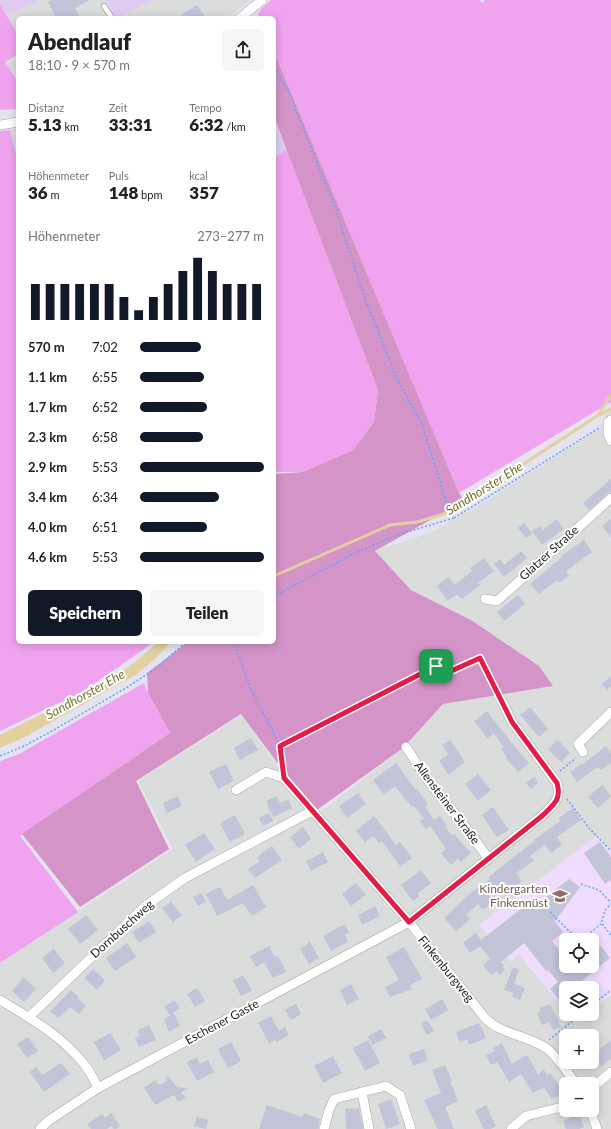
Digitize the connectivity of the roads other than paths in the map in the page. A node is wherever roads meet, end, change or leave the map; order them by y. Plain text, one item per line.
1 (262, 0) edge
2 (104, 6) dead end
3 (111, 16) edge
4 (242, 16) edge
5 (16, 122) edge
6 (0, 125) edge
7 (610, 421) edge
8 (611, 441) edge
9 (611, 498) edge
10 (485, 599) dead end
11 (502, 701) road end
12 (611, 712) edge
13 (406, 747) dead end
14 (583, 752) road end
15 (236, 790) dead end
16 (312, 811) junction
17 (488, 858) junction
18 (409, 922) junction
19 (0, 1000) edge
20 (29, 1017) junction
21 (611, 1072) edge
22 (571, 1077) edge
23 (599, 1082) edge
24 (98, 1088) junction
25 (362, 1092) junction
26 (559, 1108) edge
27 (593, 1117) edge
28 (40, 1129) edge
29 (324, 1129) edge
30 (370, 1129) edge
31 (411, 1129) edge
32 (511, 1129) edge
33 (597, 1129) edge

1 - 4 street
2 - 3 lane
5 - 6 street
7 - 8 street
9 - 10 street, Glatzer Straße
11 - 17 street, Eschener Gaste
12 - 14 street
13 - 17 street, Allensteiner Straße
15 - 16 street, Finkenburgweg
16 - 18 street, Finkenburgweg
16 - 20 street, Dornbuschweg
17 - 18 street, Eschener Gaste
18 - 22 street, Finkenburgweg
18 - 24 street, Eschener Gaste
19 - 20 street
20 - 24 street
21 - 23 street
24 - 28 street, Eschener Gaste
25 - 29 street
25 - 30 street
25 - 31 street
26 - 32 street
27 - 33 street

